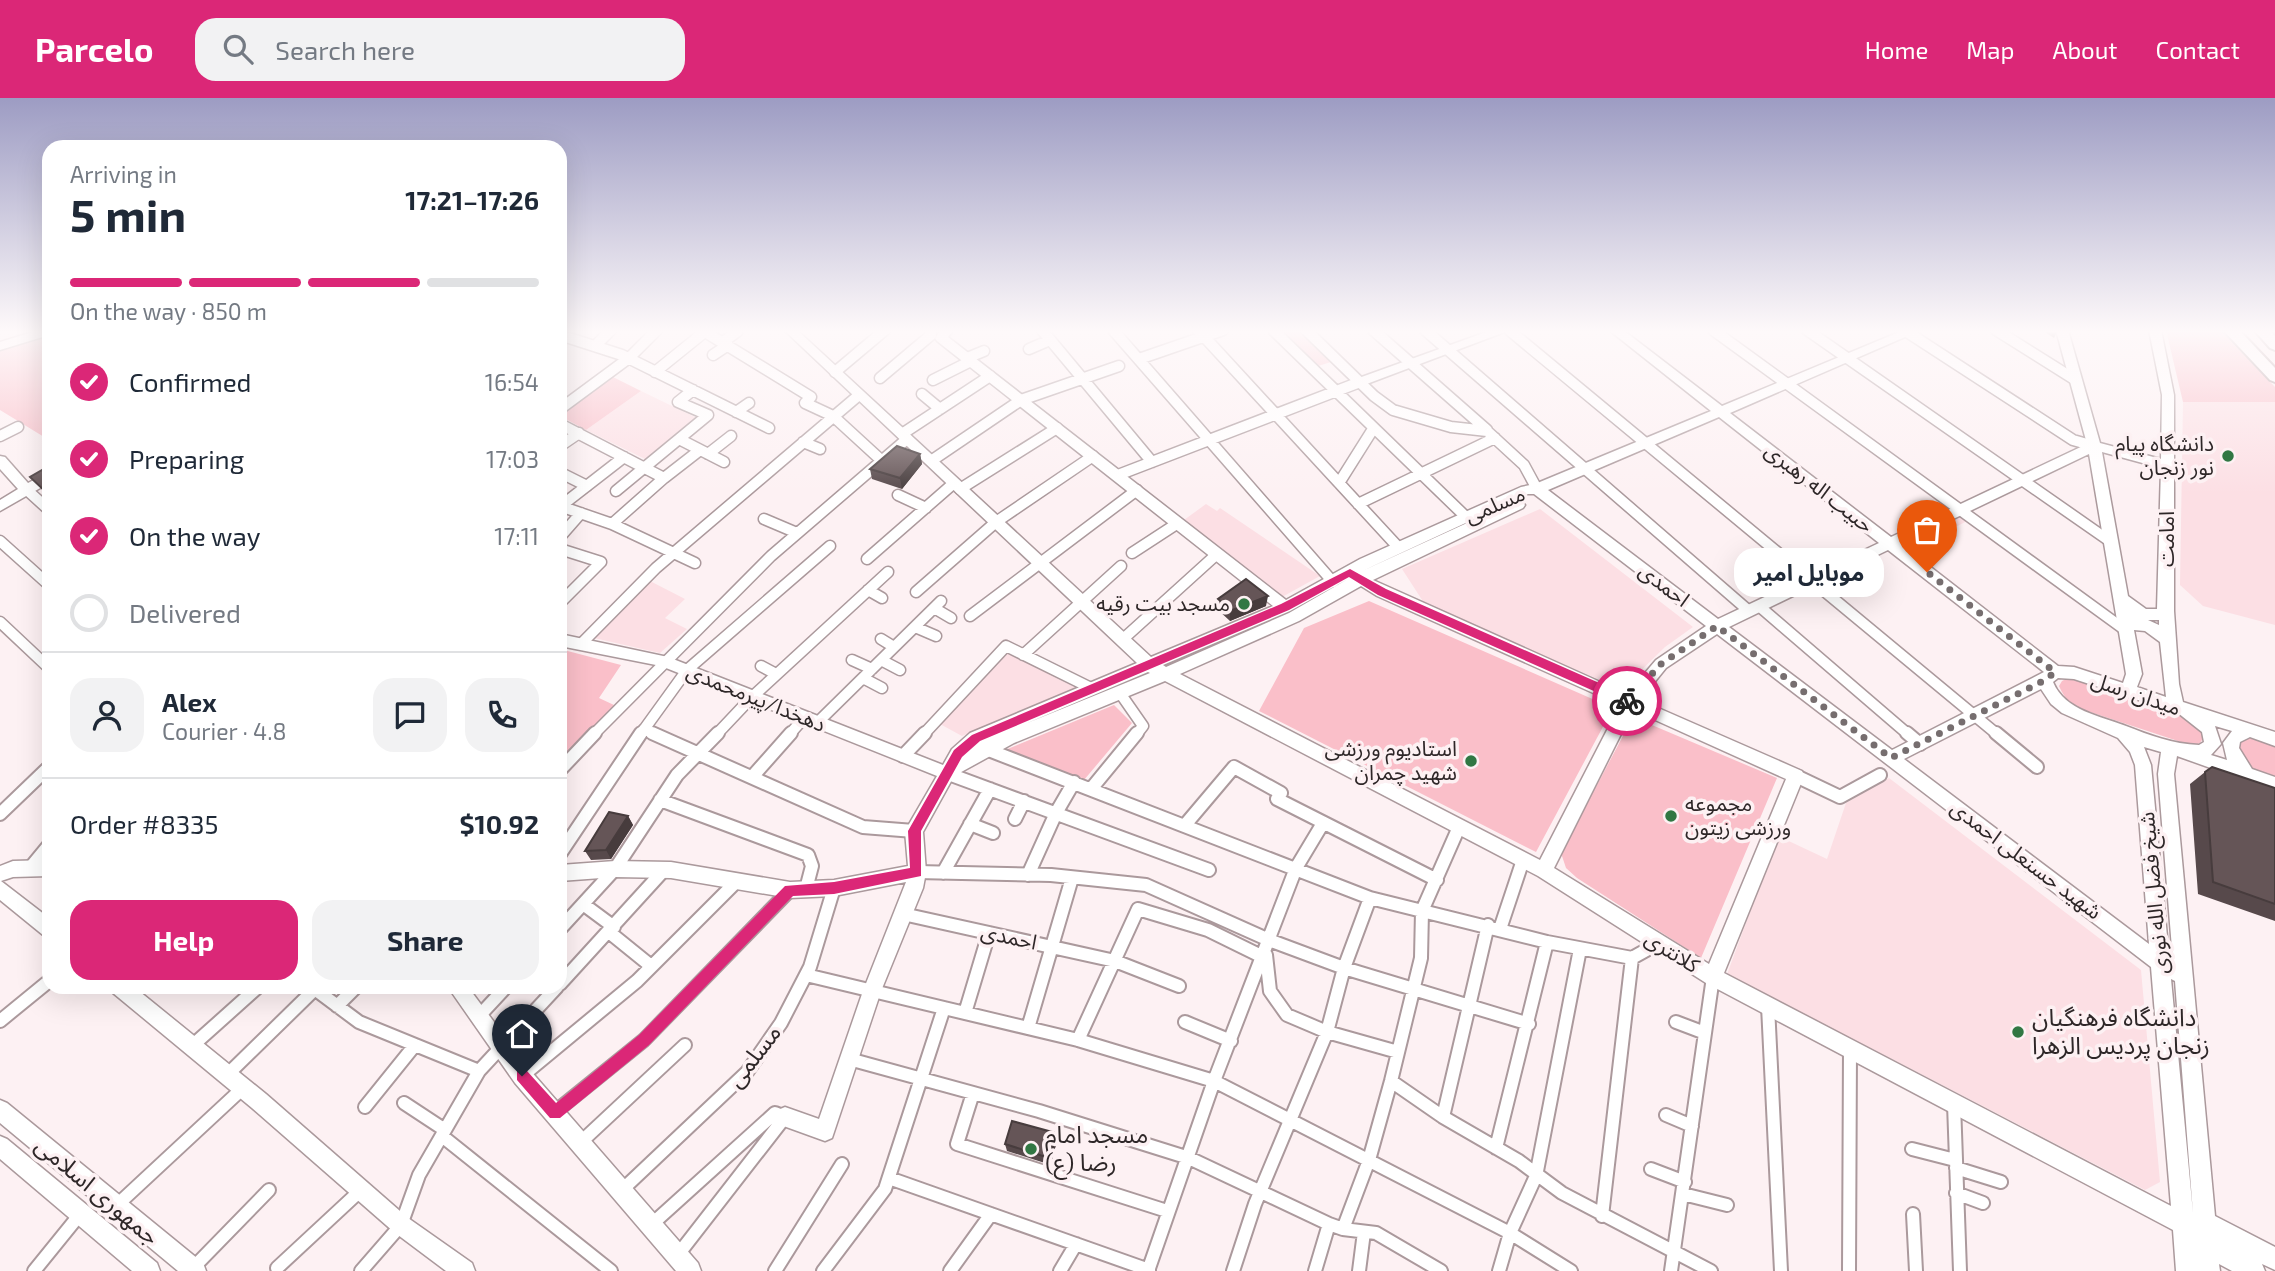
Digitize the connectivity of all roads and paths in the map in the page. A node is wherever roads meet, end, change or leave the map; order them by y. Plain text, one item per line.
1 (593, 385) edge
2 (682, 385) edge
3 (785, 385) edge
4 (848, 385) edge
5 (977, 385) edge
6 (1001, 385) edge
7 (1066, 385) edge
8 (1088, 385) edge
9 (1161, 385) edge
10 (1248, 385) edge
11 (1328, 385) edge
12 (1353, 385) edge
13 (1363, 385) edge
14 (1436, 385) edge
15 (1487, 385) edge
16 (1573, 385) edge
17 (1685, 385) edge
18 (1784, 385) edge
19 (1787, 385) edge
20 (1886, 385) edge
21 (1990, 385) edge
22 (2076, 385) edge
23 (2166, 385) edge
24 (693, 390) junction
25 (1335, 392) junction
26 (922, 394) dead end
27 (859, 395) junction
28 (1021, 400) junction
29 (749, 403) dead end
30 (567, 404) edge
31 (940, 409) junction
32 (736, 412) junction
33 (1720, 412) junction
34 (1276, 415) junction
35 (833, 416) junction
36 (18, 427) dead end
37 (567, 427) edge
38 (769, 428) dead end
39 (1057, 428) junction
40 (1373, 429) junction
41 (579, 433) junction
42 (1491, 434) junction
43 (0, 436) edge
44 (731, 436) dead end
45 (904, 437) junction
46 (679, 439) junction
47 (706, 440) dead end
48 (1209, 440) junction
49 (567, 441) edge
50 (803, 442) junction
51 (1645, 443) junction
52 (2094, 446) junction
53 (820, 449) dead end
54 (701, 450) junction
55 (1093, 456) junction
56 (624, 457) junction
57 (0, 460) edge
58 (881, 460) junction
59 (931, 461) junction
60 (724, 462) dead end
61 (1152, 462) junction
62 (2168, 465) junction
63 (645, 468) junction
64 (1584, 468) junction
65 (1118, 475) junction
66 (1422, 475) junction
67 (567, 476) edge
68 (664, 478) junction
69 (2023, 480) junction
70 (42, 481) edge
71 (1339, 483) junction
72 (587, 486) junction
73 (957, 486) junction
74 (27, 489) junction
75 (1537, 489) junction
76 (616, 491) dead end
77 (1137, 491) junction
78 (898, 495) dead end
79 (567, 501) edge
80 (42, 503) edge
81 (1358, 504) junction
82 (0, 506) edge
83 (567, 508) edge
84 (926, 508) junction
85 (1960, 510) junction
86 (581, 513) junction
87 (1466, 517) junction
88 (764, 519) dead end
89 (996, 522) junction
90 (1178, 523) junction
91 (612, 524) junction
92 (567, 529) edge
93 (797, 533) junction
94 (0, 541) edge
95 (2111, 542) junction
96 (1890, 544) junction
97 (830, 546) dead end
98 (1398, 547) junction
99 (567, 551) edge
100 (674, 552) junction
101 (1132, 553) dead end
102 (1217, 554) junction
103 (867, 559) dead end
104 (695, 563) dead end
105 (1039, 563) junction
106 (1121, 565) dead end
107 (888, 572) dead end
108 (1356, 576) junction
109 (42, 579) edge
110 (1812, 581) junction
111 (1333, 582) junction
112 (868, 590) junction
113 (916, 592) dead end
114 (567, 596) edge
115 (882, 597) dead end
116 (2121, 598) junction
117 (1083, 603) junction
118 (1285, 607) junction
119 (1754, 609) junction
120 (2166, 611) junction
121 (970, 616) dead end
122 (951, 618) dead end
123 (0, 622) edge
124 (1717, 626) junction
125 (915, 627) junction
126 (2127, 629) junction
127 (936, 636) dead end
128 (881, 639) dead end
129 (1122, 640) junction
130 (567, 641) edge
131 (2169, 641) junction
132 (580, 644) junction
133 (894, 647) junction
134 (799, 654) junction
135 (1023, 654) junction
136 (852, 660) dead end
137 (881, 660) junction
138 (42, 661) edge
139 (663, 661) junction
140 (811, 661) dead end
141 (761, 666) dead end
142 (872, 669) junction
143 (687, 670) junction
144 (900, 670) dead end
145 (1158, 670) junction
146 (776, 674) junction
147 (2050, 676) junction
148 (863, 678) junction
149 (882, 688) dead end
150 (1093, 689) junction
151 (2126, 690) junction
152 (1119, 693) junction
153 (751, 698) junction
154 (1629, 702) junction
155 (2180, 708) junction
156 (1975, 716) junction
157 (811, 720) junction
158 (644, 729) junction
159 (2122, 731) junction
160 (2250, 731) junction
161 (2275, 739) edge
162 (1920, 744) junction
163 (986, 749) junction
164 (2176, 750) junction
165 (698, 753) junction
166 (903, 756) junction
167 (1891, 758) junction
168 (567, 763) edge
169 (2037, 767) dead end
170 (946, 773) junction
171 (42, 774) edge
172 (2246, 774) junction
173 (1880, 775) dead end
174 (1796, 776) junction
175 (752, 778) junction
176 (1074, 782) junction
177 (2275, 783) edge
178 (990, 789) junction
179 (1091, 789) junction
180 (660, 800) junction
181 (1024, 801) junction
182 (1056, 813) junction
183 (0, 814) edge
184 (1015, 819) dead end
185 (1324, 823) junction
186 (970, 824) junction
187 (1185, 825) junction
188 (1459, 827) junction
189 (915, 831) junction
190 (993, 833) dead end
191 (567, 844) edge
192 (42, 854) edge
193 (1523, 860) junction
194 (42, 868) edge
195 (1296, 868) junction
196 (30, 869) junction
197 (615, 869) junction
198 (664, 870) junction
199 (1209, 870) dead end
200 (1544, 871) junction
201 (917, 872) junction
202 (943, 873) junction
203 (0, 874) edge
204 (567, 874) edge
205 (1028, 875) junction
206 (1072, 877) junction
207 (1437, 880) junction
208 (735, 883) junction
209 (834, 888) junction
210 (0, 889) edge
211 (798, 890) junction
212 (1370, 898) junction
213 (583, 904) junction
214 (1422, 911) junction
215 (904, 914) junction
216 (567, 921) edge
217 (42, 923) edge
218 (1494, 927) junction
219 (612, 929) junction
220 (989, 933) junction
221 (1547, 942) junction
222 (1659, 943) junction
223 (1052, 947) junction
224 (1266, 949) junction
225 (1580, 949) junction
226 (1632, 958) junction
227 (1115, 961) junction
228 (2160, 963) junction
229 (651, 966) junction
230 (1344, 968) junction
231 (806, 975) junction
232 (567, 976) edge
233 (2183, 976) junction
234 (1713, 977) junction
235 (1179, 986) dead end
236 (42, 987) edge
237 (1414, 987) junction
238 (872, 991) junction
239 (129, 994) edge
240 (249, 994) edge
241 (309, 994) edge
242 (322, 994) edge
243 (349, 994) edge
244 (463, 994) edge
245 (500, 994) edge
246 (549, 994) edge
247 (1470, 1005) junction
248 (337, 1006) junction
249 (1768, 1006) junction
250 (944, 1008) junction
251 (965, 1013) junction
252 (480, 1015) junction
253 (0, 1021) edge
254 (1185, 1022) dead end
255 (1676, 1022) dead end
256 (1529, 1024) junction
257 (1028, 1028) junction
258 (1327, 1032) junction
259 (1705, 1033) junction
260 (1078, 1040) junction
261 (1231, 1041) junction
262 (415, 1045) junction
263 (501, 1045) junction
264 (685, 1045) dead end
265 (192, 1046) junction
266 (1850, 1049) junction
267 (1398, 1052) junction
268 (849, 1059) junction
269 (479, 1071) junction
270 (522, 1076) junction
271 (921, 1079) junction
272 (1214, 1081) junction
273 (1391, 1081) junction
274 (235, 1082) junction
275 (973, 1093) junction
276 (404, 1103) dead end
277 (1954, 1104) junction
278 (365, 1107) dead end
279 (0, 1110) edge
280 (555, 1112) junction
281 (1666, 1115) dead end
282 (785, 1117) junction
283 (1443, 1117) junction
284 (1292, 1120) junction
285 (1692, 1126) junction
286 (444, 1133) junction
287 (581, 1142) junction
288 (1496, 1148) junction
289 (1912, 1149) dead end
290 (2, 1151) edge
291 (1189, 1158) junction
292 (1370, 1160) junction
293 (842, 1164) dead end
294 (1956, 1164) junction
295 (1651, 1169) dead end
296 (1536, 1176) junction
297 (889, 1178) junction
298 (2001, 1182) dead end
299 (1684, 1188) junction
300 (269, 1190) dead end
301 (361, 1190) junction
302 (622, 1190) junction
303 (1261, 1192) junction
304 (1956, 1193) junction
305 (1983, 1203) dead end
306 (1727, 1205) dead end
307 (116, 1206) junction
308 (1167, 1211) junction
309 (81, 1213) junction
310 (991, 1214) junction
311 (1913, 1214) dead end
312 (1602, 1216) junction
313 (2193, 1223) junction
314 (651, 1224) junction
315 (1329, 1224) junction
316 (401, 1225) junction
317 (1343, 1229) junction
318 (1364, 1232) junction
319 (1510, 1233) junction
320 (1076, 1244) junction
321 (2206, 1246) junction
322 (1675, 1254) junction
323 (2275, 1259) edge
324 (684, 1263) edge
325 (277, 1268) dead end
326 (194, 1270) edge
327 (34, 1271) edge
328 (149, 1271) edge
329 (361, 1271) edge
330 (464, 1271) edge
331 (611, 1271) edge
332 (775, 1271) edge
333 (823, 1271) edge
334 (950, 1271) edge
335 (1060, 1271) edge
336 (1148, 1271) edge
337 (1233, 1271) edge
338 (1315, 1271) edge
339 (1359, 1271) edge
340 (1441, 1271) edge
341 (1499, 1271) edge
342 (1571, 1271) edge
343 (1671, 1271) edge
344 (1711, 1271) edge
345 (1781, 1271) edge
346 (1849, 1271) edge
347 (1916, 1271) edge
348 (1960, 1271) edge
349 (2187, 1271) edge
350 (2209, 1271) edge
351 (2254, 1271) edge

1 - 30 street
2 - 24 street
3 - 35 street
4 - 27 main road, کلانتری
5 - 31 street
6 - 28 main road
7 - 28 street
8 - 61 street
9 - 48 street
10 - 34 street
11 - 25 street
12 - 25 street
13 - 42 street
14 - 42 street
15 - 64 street
16 - 51 street
17 - 33 main road, حبیب اله رهبری
18 - 33 main road
19 - 85 street
20 - 69 street
21 - 52 street
22 - 52 main road
23 - 62 main road, امامت
24 - 32 street
24 - 46 street
25 - 34 street
25 - 40 street
26 - 31 street
27 - 35 street
27 - 45 main road, کلانتری
28 - 39 main road
28 - 59 street
29 - 32 street
31 - 45 street
32 - 38 street
33 - 51 main road
33 - 96 main road, حبیب اله رهبری
34 - 48 street
34 - 71 street
35 - 50 street
35 - 58 street
36 - 43 street
37 - 41 street
39 - 55 main road
39 - 73 street
40 - 66 street
40 - 71 street
41 - 49 street
41 - 56 street
42 - 66 street
42 - 75 street
44 - 54 street
45 - 58 street
45 - 59 main road, کلانتری
46 - 54 street
46 - 63 street
47 - 54 street
48 - 61 street
48 - 111 street
50 - 53 street
50 - 100 street
51 - 64 main road
51 - 110 street
52 - 62 main road
52 - 69 main road
52 - 95 main road
54 - 60 street
54 - 68 street
55 - 65 main road
55 - 89 street
56 - 63 street
56 - 72 street
57 - 74 main road
58 - 93 street
59 - 73 main road, کلانتری
61 - 65 street
62 - 120 main road, امامت
63 - 68 street
63 - 76 street
64 - 75 main road
64 - 119 street
65 - 77 main road
66 - 81 street
66 - 87 street
67 - 72 street
68 - 91 street
69 - 85 main road
69 - 95 street
70 - 74 main road
71 - 81 street
72 - 79 street
73 - 84 street
73 - 89 main road, کلانتری
74 - 80 street
74 - 82 main road
75 - 87 main road, مسلمی
75 - 108 main road, مسلمی
75 - 124 main road, احمدی
77 - 90 main road
77 - 105 street
78 - 84 street
81 - 98 street
83 - 86 street
84 - 103 street
85 - 96 main road
85 - 126 street
86 - 91 street
86 - 92 street
87 - 98 main road, مسلمی
88 - 93 street
89 - 105 main road, کلانتری
89 - 113 street
90 - 101 street
90 - 102 main road
91 - 100 street
93 - 139 street
94 - 109 street
95 - 116 main road
96 - 110 main road
96 - 147 main road, حبیب اله رهبری
97 - 143 street
98 - 108 main road, مسلمی
99 - 114 street
100 - 104 street
100 - 132 street
102 - 118 main road
102 - 129 street
105 - 117 main road, کلانتری
105 - 121 street
106 - 117 street
107 - 112 street
108 - 111 main road
108 - 145 main road
108 - 154 main road
110 - 119 main road
110 - 156 street
111 - 118 main road
112 - 115 street
112 - 134 street
116 - 120 main road
116 - 126 main road
117 - 129 main road, کلانتری
117 - 135 street
118 - 145 main road
119 - 124 main road
119 - 162 street
120 - 131 main road, امامت
122 - 125 street
123 - 138 street
124 - 154 main road
124 - 167 main road, احمدی
125 - 127 street
125 - 133 street
126 - 131 main road
126 - 151 main road
128 - 133 street
129 - 145 main road, کلانتری
130 - 132 main road, دهخدا/پیرمحمدی
131 - 155 main road, امامت
132 - 139 main road, دهخدا/پیرمحمدی
133 - 137 street
134 - 140 street
134 - 146 street
135 - 150 street
135 - 166 street
136 - 142 street
137 - 142 street
137 - 144 street
139 - 143 main road, دهخدا/پیرمحمدی
139 - 168 street
141 - 146 street
142 - 148 street
143 - 153 main road, دهخدا/پیرمحمدی
143 - 158 street
145 - 150 main road
145 - 152 main road
145 - 188 main road, کلانتری
146 - 153 street
147 - 151 main road, میدان رسل
147 - 156 main road
147 - 159 main road, میدان رسل
148 - 149 street
148 - 157 street
150 - 170 main road
151 - 155 main road, میدان رسل
152 - 163 main road
152 - 179 street
153 - 157 main road, دهخدا/پیرمحمدی
153 - 165 street
154 - 174 main road
154 - 200 main road
155 - 160 main road
155 - 164 main road, میدان رسل
156 - 162 main road
156 - 169 street
157 - 166 main road, دهخدا/پیرمحمدی
157 - 175 street
158 - 165 street
158 - 191 street
159 - 164 main road, میدان رسل
159 - 228 main road, شیخ فضل الله نوری
160 - 161 main road
160 - 172 main road
162 - 167 main road
163 - 170 main road
163 - 176 street
164 - 172 main road
164 - 233 main road, شیخ فضل الله نوری
165 - 175 street
165 - 180 street
166 - 170 main road, دهخدا/پیرمحمدی
167 - 228 main road, شهید حسنعلی احمدی
170 - 178 street
170 - 189 main road
171 - 183 street
172 - 177 main road
173 - 174 street
174 - 234 main road
175 - 189 street
176 - 179 street
176 - 182 street
178 - 181 street
178 - 186 street
179 - 187 street
180 - 197 street
180 - 211 street
181 - 182 street
181 - 184 street
182 - 199 street
182 - 205 street
185 - 187 street
185 - 195 street
185 - 207 street
186 - 190 street
186 - 202 street
187 - 195 street
188 - 193 main road, کلانتری
188 - 207 street
189 - 201 main road
192 - 196 street
193 - 200 main road, کلانتری
193 - 218 street
194 - 196 main road
195 - 212 street
195 - 224 street
196 - 203 main road
197 - 198 main road
197 - 204 main road
197 - 213 street
198 - 208 main road
198 - 219 street
200 - 222 main road, کلانتری
201 - 202 street
201 - 209 main road
201 - 215 main road
202 - 205 street
205 - 206 street
206 - 223 street
206 - 224 street
207 - 214 street
208 - 211 main road
208 - 229 street
209 - 211 main road
209 - 231 street, مسلمی
210 - 217 main road
211 - 280 street
212 - 214 street
212 - 230 street
213 - 216 street
213 - 219 street
214 - 218 street
214 - 237 street
215 - 220 street, احمدی
215 - 238 main road
218 - 221 street
218 - 247 street
219 - 229 street
219 - 232 street
220 - 223 street, احمدی
220 - 251 street
221 - 225 street
221 - 256 street
222 - 226 street
222 - 234 main road, کلانتری
223 - 227 street, احمدی
223 - 257 street
224 - 227 street
224 - 230 street
224 - 258 street
224 - 261 street
225 - 226 street
225 - 296 street
226 - 312 street
227 - 235 street, احمدی
227 - 260 street
228 - 233 main road, شهید حسنعلی احمدی
228 - 313 main road, شیخ فضل الله نوری
229 - 270 street
230 - 237 street
230 - 258 street
231 - 238 street
231 - 302 street, مسلمی
233 - 313 main road, شیخ فضل الله نوری
234 - 249 main road, کلانتری
234 - 259 street
236 - 253 street
237 - 247 street
237 - 267 street
238 - 250 street
238 - 268 main road
239 - 265 main road
240 - 265 street
241 - 274 street
242 - 248 street
243 - 248 street
244 - 252 main road
245 - 252 street
246 - 263 street
247 - 256 street
247 - 283 street
248 - 262 street
249 - 266 main road, کلانتری
249 - 345 street
250 - 251 street
250 - 271 street
251 - 257 street
252 - 263 main road
254 - 261 street
255 - 259 street
256 - 288 street
257 - 260 street
258 - 267 street
258 - 284 street
259 - 285 street
260 - 272 street
261 - 272 street
262 - 269 street
262 - 278 street
263 - 269 street
263 - 270 main road
264 - 287 street
265 - 274 main road
266 - 277 main road, کلانتری
266 - 346 street
267 - 273 street
268 - 271 street
268 - 282 main road
269 - 286 street
270 - 280 main road
271 - 275 street
271 - 297 street
272 - 284 street
272 - 291 street
273 - 283 street
273 - 292 street
274 - 301 main road
274 - 307 street
275 - 291 street
275 - 308 street
276 - 286 street
277 - 294 street
277 - 313 main road, کلانتری
279 - 307 main road, جمهوری اسلامی
280 - 287 main road
281 - 285 street
282 - 314 street
282 - 324 street
283 - 288 street
284 - 292 street
284 - 303 street
285 - 299 street
286 - 316 street
286 - 331 street
287 - 302 main road
288 - 296 street
289 - 294 street
290 - 309 main road, جمهوری اسلامی
291 - 303 street
291 - 308 street
292 - 317 street
292 - 319 street
293 - 332 street
294 - 298 street
294 - 304 street
295 - 299 street
296 - 312 street
296 - 319 street
297 - 310 street
297 - 333 street
299 - 306 street
299 - 322 street
300 - 326 street
301 - 316 main road
301 - 325 street
302 - 314 main road
303 - 315 street
303 - 337 street
304 - 305 street
304 - 348 street
307 - 326 main road, جمهوری اسلامی
308 - 336 street
309 - 327 street
309 - 328 main road, جمهوری اسلامی
310 - 320 street
310 - 334 street
311 - 347 street
312 - 322 street
313 - 321 main road
313 - 323 main road, کلانتری
313 - 349 main road, شیخ فضل الله نوری
314 - 324 main road
315 - 317 street
315 - 338 street
316 - 329 street
316 - 330 main road
317 - 318 street
318 - 339 street
318 - 340 street
319 - 341 street
319 - 342 street
320 - 335 street
320 - 336 street
321 - 350 main road
321 - 351 main road
322 - 343 street
322 - 344 street

